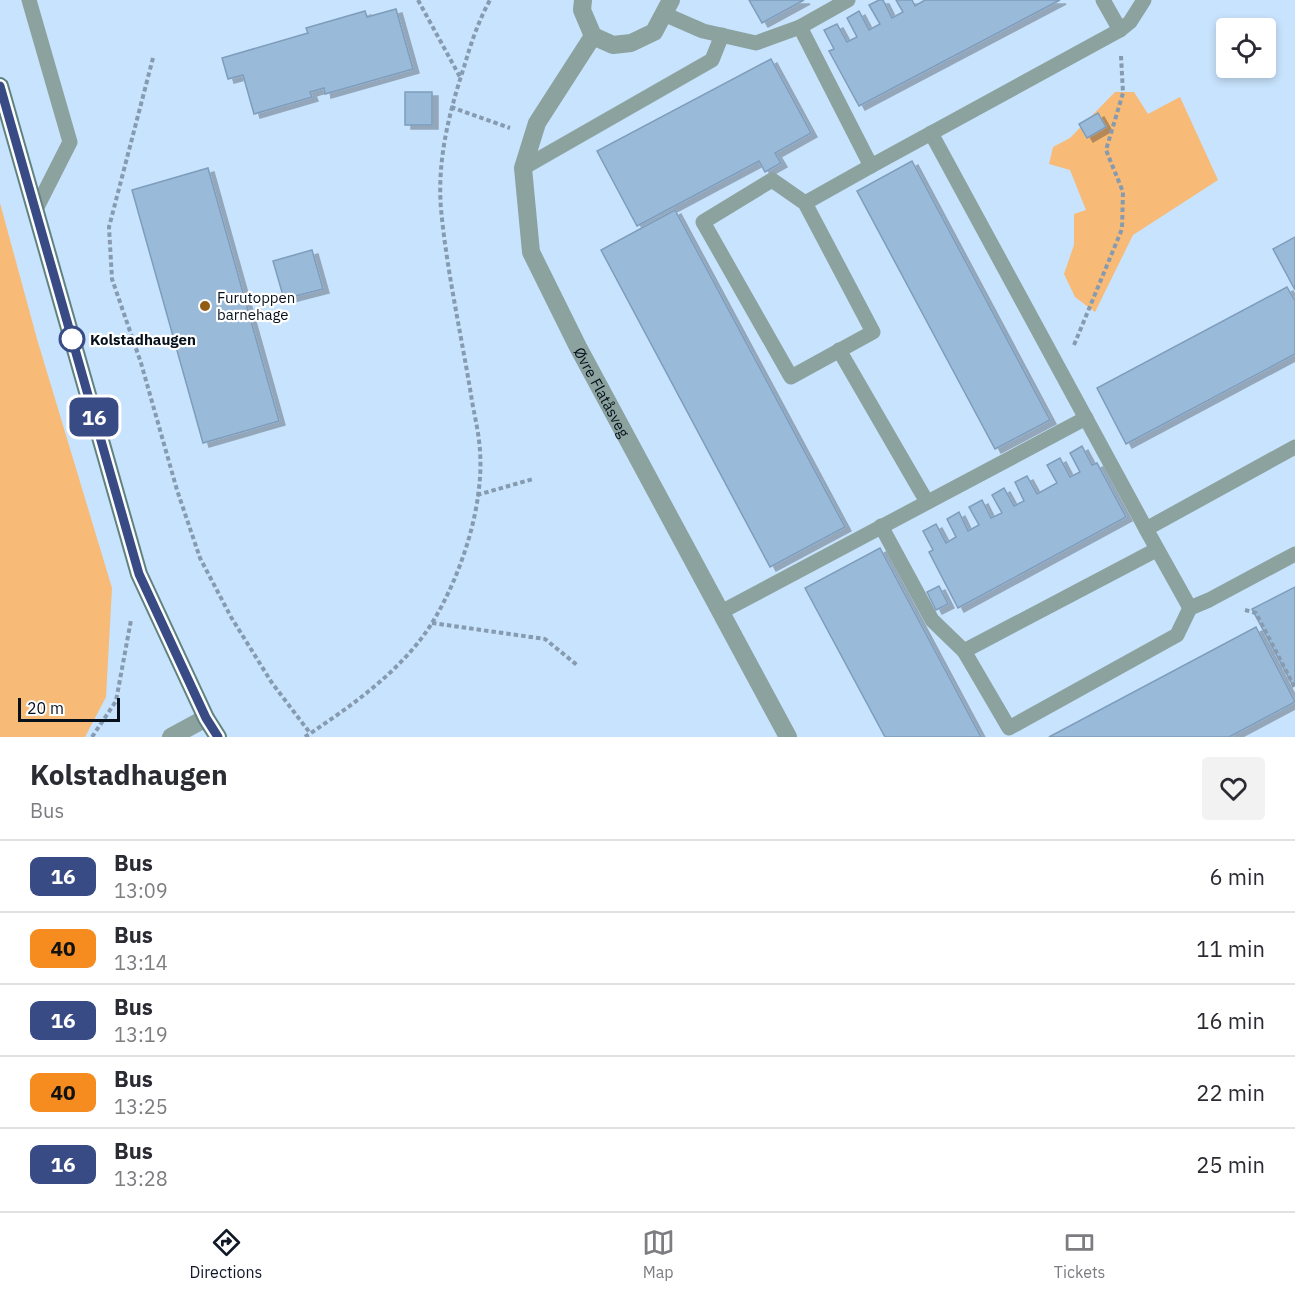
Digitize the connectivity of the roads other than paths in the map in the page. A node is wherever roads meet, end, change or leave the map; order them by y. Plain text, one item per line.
1 (29, 0) edge
2 (583, 0) edge
3 (848, 0) edge
4 (1103, 0) edge
5 (1144, 0) edge
6 (668, 7) edge
7 (800, 27) junction
8 (1120, 30) junction
9 (722, 35) junction
10 (593, 36) junction
11 (0, 86) edge
12 (931, 133) junction
13 (871, 166) junction
14 (524, 168) junction
15 (805, 203) junction
16 (35, 210) junction
17 (839, 351) junction
18 (1086, 418) junction
19 (1295, 447) edge
20 (927, 502) junction
21 (881, 526) junction
22 (1146, 529) junction
23 (1156, 550) junction
24 (1295, 554) edge
25 (1190, 608) junction
26 (721, 612) junction
27 (964, 651) junction
28 (206, 718) junction
29 (171, 737) edge
30 (218, 737) edge
31 (788, 737) edge

1 - 16 lane
2 - 10 street
3 - 7 lane
4 - 8 lane
5 - 8 lane
6 - 9 lane
6 - 10 street
7 - 9 lane
7 - 13 lane
8 - 12 lane
9 - 14 lane
10 - 14 street, Øvre Flatåsveg
11 - 16 street
12 - 13 lane
12 - 18 lane
13 - 15 lane
14 - 26 street, Øvre Flatåsveg
15 - 17 lane
15 - 17 lane
16 - 28 street
17 - 20 lane
18 - 20 lane
18 - 22 lane
19 - 22 lane
20 - 21 lane
21 - 26 lane
21 - 27 lane
22 - 23 lane
23 - 25 lane
23 - 27 lane
24 - 25 lane
25 - 27 lane
26 - 31 street, Øvre Flatåsveg
28 - 29 street
28 - 30 street

